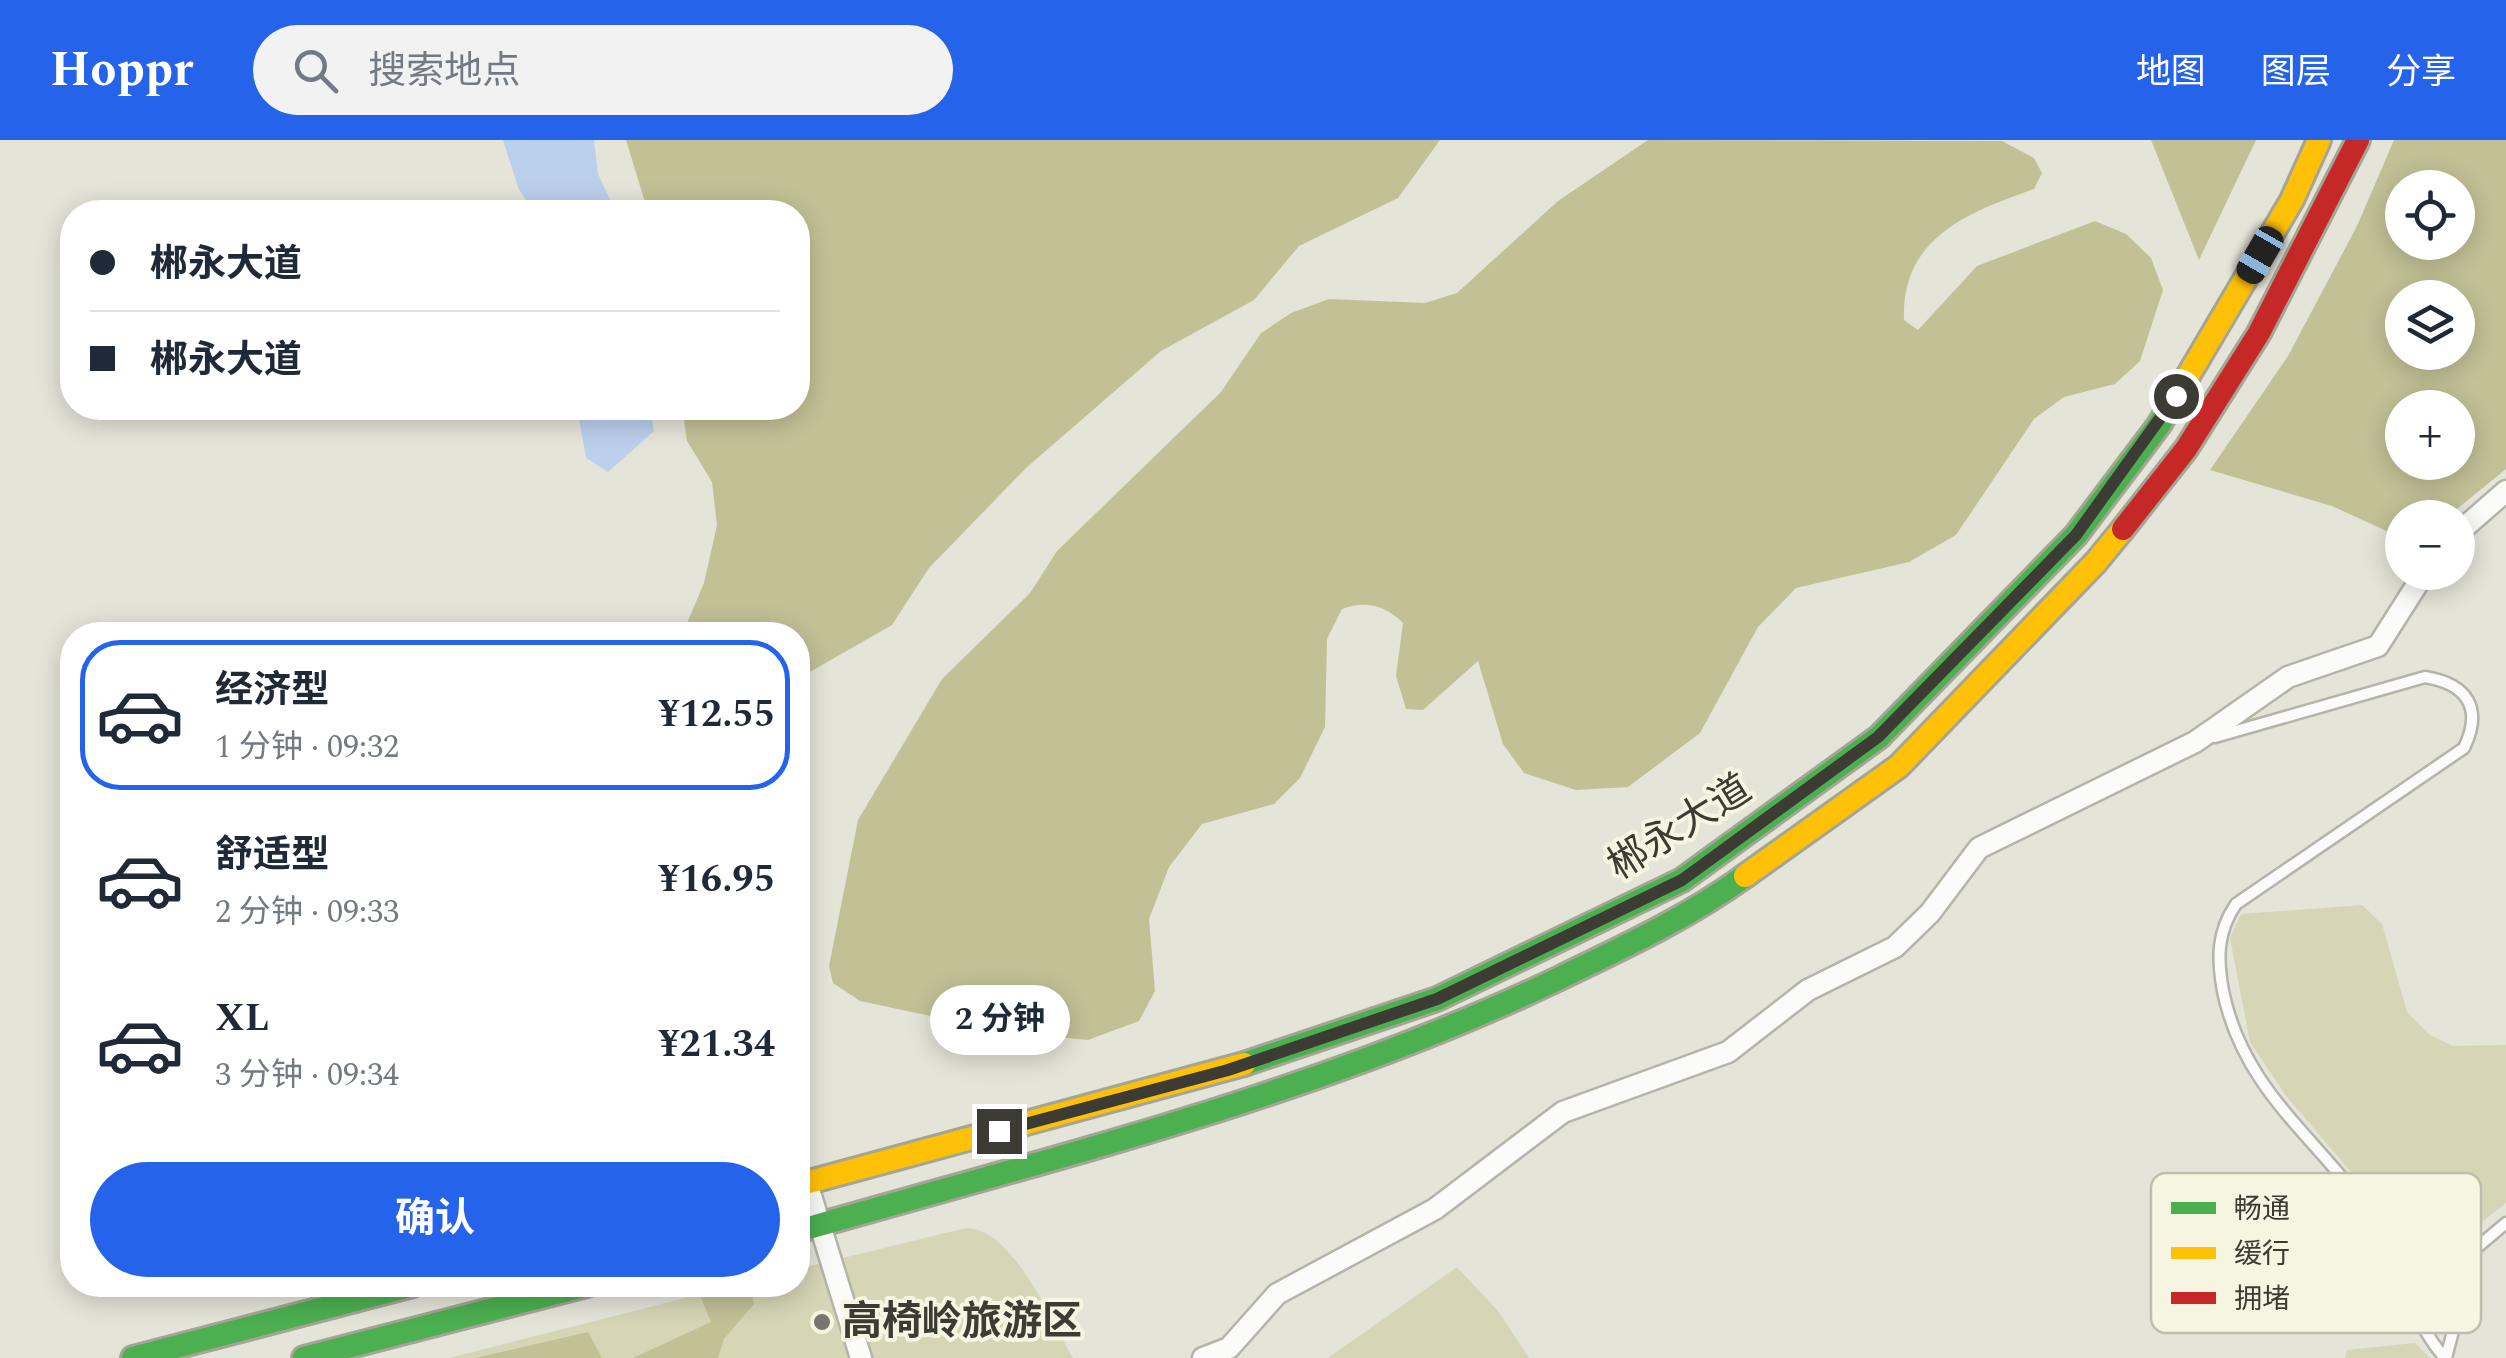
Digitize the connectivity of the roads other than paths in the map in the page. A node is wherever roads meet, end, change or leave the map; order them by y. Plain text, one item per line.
1 (2319, 140) edge
2 (2358, 140) edge
3 (2506, 490) edge
4 (2475, 518) edge
5 (2414, 590) edge
6 (2195, 742) junction
7 (2336, 1173) edge
8 (810, 1182) edge
9 (2506, 1223) edge
10 (810, 1227) edge
11 (810, 1233) edge
12 (2481, 1244) edge
13 (367, 1297) edge
14 (540, 1297) edge
15 (848, 1326) junction
16 (2423, 1333) edge
17 (2452, 1333) edge
18 (133, 1358) edge
19 (304, 1358) edge
20 (850, 1358) edge
21 (861, 1358) edge
22 (1203, 1358) edge
23 (2446, 1358) edge

1 - 8 highway, 郴永大道
2 - 10 highway, 郴永大道
3 - 4 street
5 - 6 street
6 - 7 lane
6 - 22 street
9 - 12 lane
11 - 15 street
13 - 18 highway
14 - 19 highway
15 - 20 lane
15 - 21 street
16 - 23 lane
17 - 23 lane

